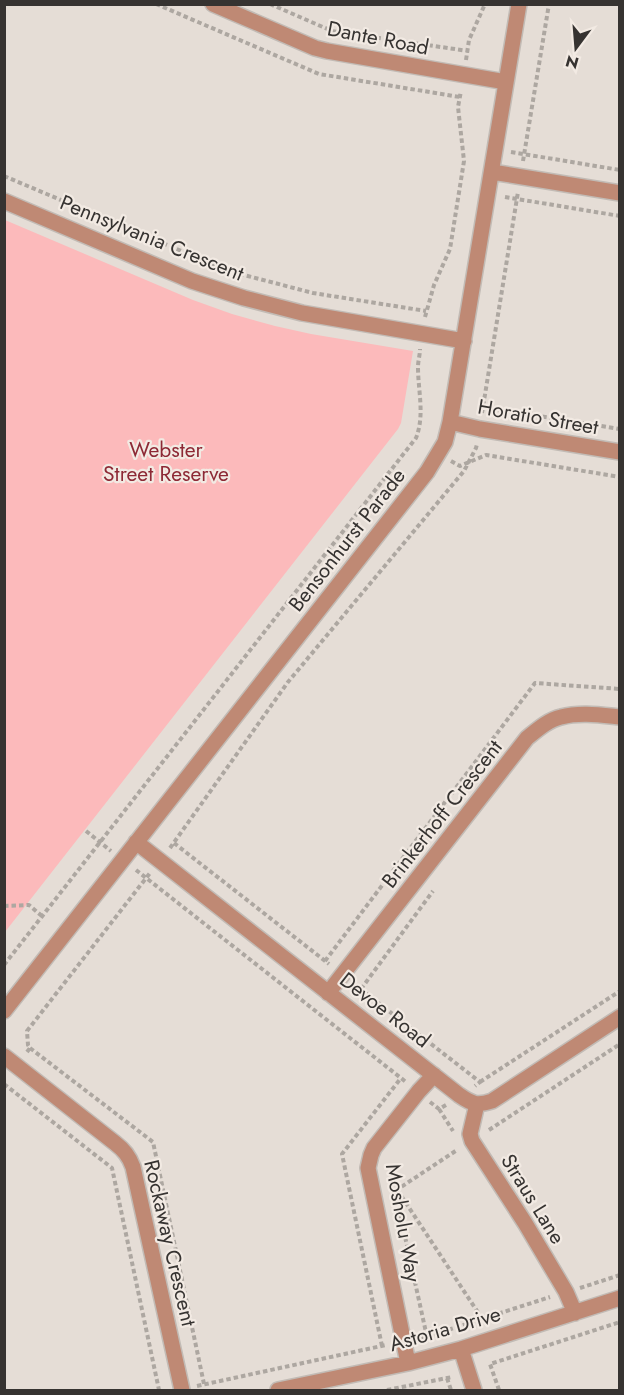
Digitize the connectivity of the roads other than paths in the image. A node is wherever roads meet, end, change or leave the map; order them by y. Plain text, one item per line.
1 (213, 4) edge
2 (519, 4) edge
3 (506, 82) junction
4 (492, 172) junction
5 (620, 193) edge
6 (4, 201) edge
7 (464, 341) junction
8 (450, 422) junction
9 (620, 452) edge
10 (620, 717) edge
11 (136, 842) junction
12 (328, 993) junction
13 (4, 1011) edge
14 (620, 1017) edge
15 (10, 1061) edge
16 (434, 1075) junction
17 (477, 1104) junction
18 (620, 1298) edge
19 (575, 1313) junction
20 (460, 1348) junction
21 (408, 1363) junction
22 (183, 1390) edge
23 (278, 1390) edge
24 (474, 1390) edge

1 - 3 street, Dante Road
2 - 3 street, Bensonhurst Parade
3 - 4 street, Bensonhurst Parade
4 - 5 street
4 - 7 street, Bensonhurst Parade
6 - 7 street, Pennsylvania Crescent
7 - 8 street, Bensonhurst Parade
8 - 9 street, Horatio Street
8 - 11 street, Bensonhurst Parade
10 - 12 street, Brinkerhoff Crescent
11 - 12 street, Devoe Road
11 - 13 street, Bensonhurst Parade
12 - 16 street, Devoe Road
14 - 17 street
15 - 22 street, Rockaway Crescent
16 - 17 street, Devoe Road
16 - 21 street, Mosholu Way
17 - 19 street, Straus Lane
18 - 19 street, Astoria Drive
19 - 20 street, Astoria Drive
20 - 21 street, Astoria Drive
20 - 24 street
21 - 23 street, Astoria Drive

